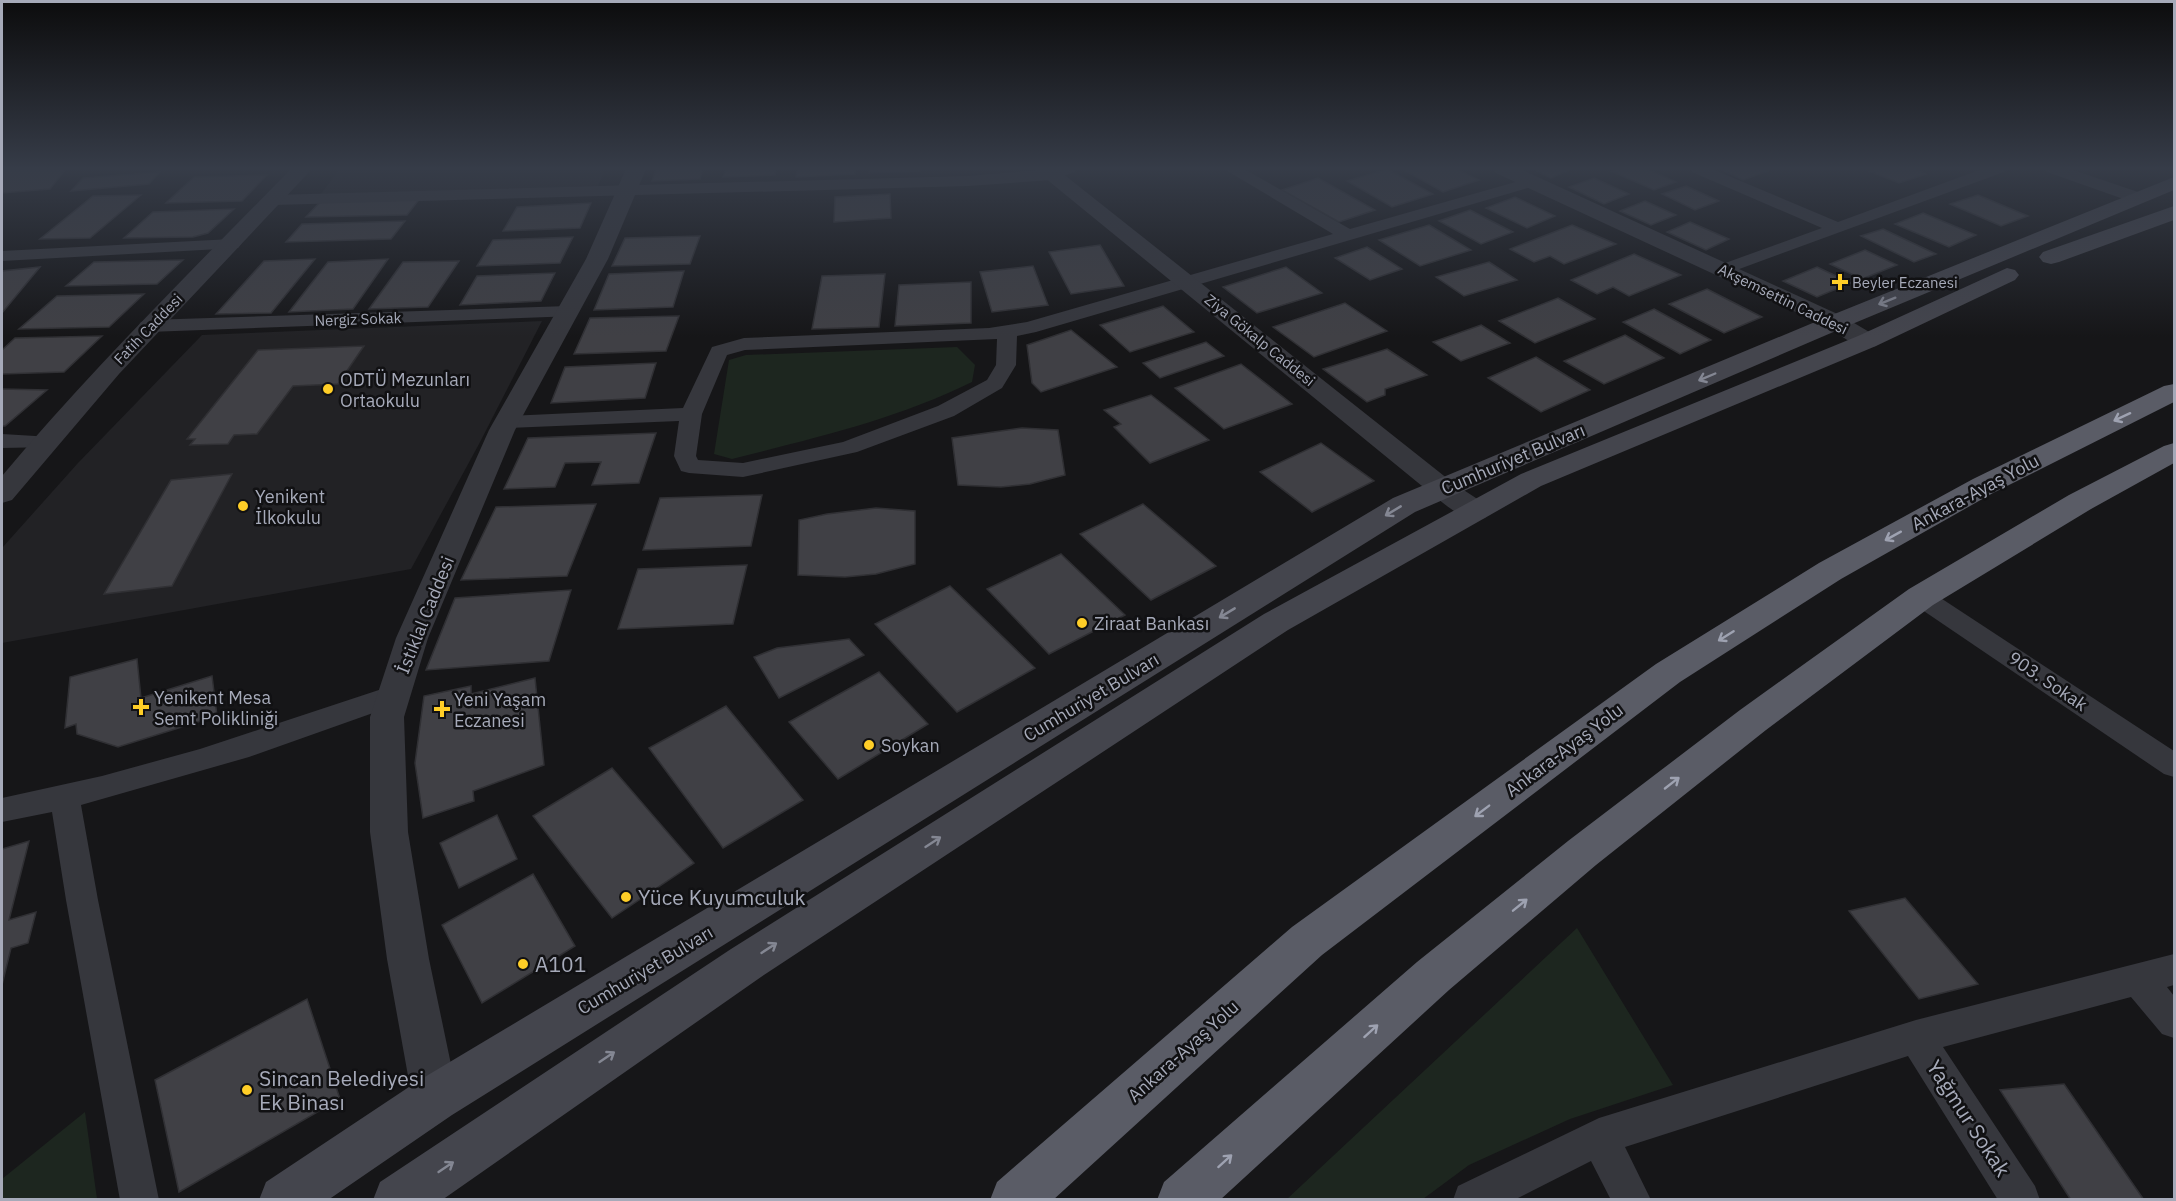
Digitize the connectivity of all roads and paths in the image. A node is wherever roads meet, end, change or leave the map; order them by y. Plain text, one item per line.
1 (250, 225) edge
2 (612, 225) edge
3 (1120, 225) edge
4 (1330, 225) edge
5 (1387, 225) edge
6 (1624, 225) edge
7 (1831, 225) edge
8 (1846, 225) edge
9 (2072, 225) edge
10 (2141, 225) edge
11 (1838, 228) junction
12 (1349, 236) junction
13 (232, 244) junction
14 (2, 256) edge
15 (1723, 270) junction
16 (1189, 283) junction
17 (568, 312) junction
18 (1836, 322) junction
19 (148, 326) junction
20 (1007, 331) junction
21 (1867, 341) junction
22 (2175, 392) edge
23 (691, 414) junction
24 (506, 422) junction
25 (2, 441) edge
26 (44, 442) junction
27 (2175, 452) edge
28 (1443, 489) junction
29 (2, 494) edge
30 (1475, 511) junction
31 (1921, 597) junction
32 (394, 695) junction
33 (2175, 766) edge
34 (65, 796) junction
35 (2, 810) edge
36 (2175, 970) edge
37 (2138, 979) junction
38 (2175, 1022) edge
39 (1916, 1037) junction
40 (435, 1098) junction
41 (1599, 1137) junction
42 (140, 1200) edge
43 (284, 1200) edge
44 (398, 1200) edge
45 (1015, 1200) edge
46 (1182, 1200) edge
47 (1472, 1200) edge
48 (1632, 1200) edge
49 (2021, 1200) edge

1 - 13 street, Fatih Caddesi
2 - 17 street, İstiklal Caddesi
3 - 16 street, Ziya Gökalp Caddesi
4 - 12 street
5 - 12 street
6 - 15 street, Akşemsettin Caddesi
7 - 11 street
8 - 11 street
9 -> 18 main road, Cumhuriyet Bulvarı
10 - 21 main road, Cumhuriyet Bulvarı
11 - 15 street
12 - 16 street
13 - 14 street
13 - 19 street, Fatih Caddesi
15 - 18 street, Akşemsettin Caddesi
16 - 20 street
16 - 28 street, Ziya Gökalp Caddesi
17 - 19 street, Nergiz Sokak
17 - 24 street, İstiklal Caddesi
18 - 21 street, Akşemsettin Caddesi
18 -> 28 main road, Cumhuriyet Bulvarı
19 - 26 street, Fatih Caddesi
20 - 23 street
20 - 23 street
21 - 30 main road, Cumhuriyet Bulvarı
22 -> 45 highway, Ankara-Ayaş Yolu
23 - 24 street
24 - 32 street, İstiklal Caddesi
25 - 26 street
26 - 29 street, Fatih Caddesi
27 - 31 highway
28 - 30 street, Ziya Gökalp Caddesi
28 -> 40 main road, Cumhuriyet Bulvarı
44 -> 30 main road, Cumhuriyet Bulvarı
31 - 33 street, 903. Sokak
46 -> 31 highway
32 - 34 street
32 - 40 street, İstiklal Caddesi
34 - 35 street
34 - 42 street
36 - 37 street
37 - 38 street
37 - 39 street
39 - 41 street
39 - 49 street, Yağmur Sokak
40 - 43 main road, Cumhuriyet Bulvarı
41 - 47 street
41 - 48 street

